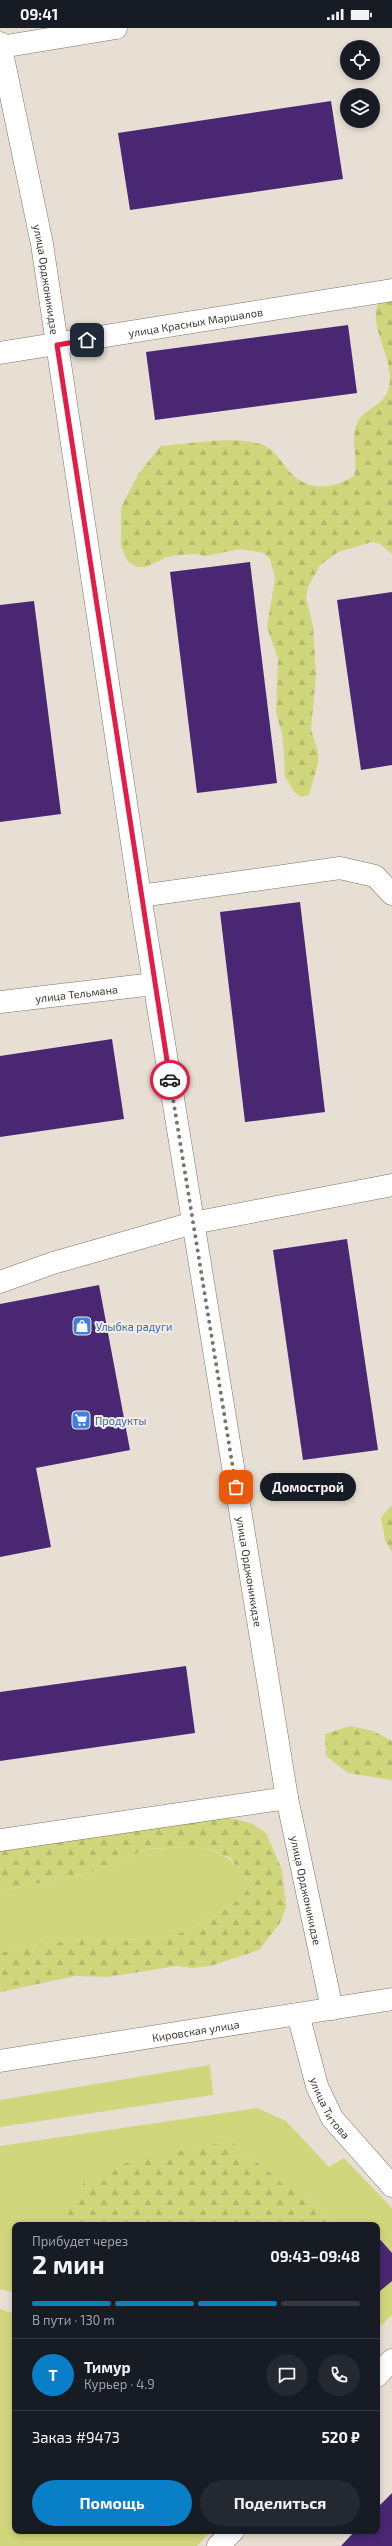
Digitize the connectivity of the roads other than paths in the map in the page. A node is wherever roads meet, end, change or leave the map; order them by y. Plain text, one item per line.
1 (116, 28) edge
2 (0, 45) edge
3 (392, 290) edge
4 (57, 345) junction
5 (0, 353) edge
6 (392, 894) edge
7 (140, 896) junction
8 (154, 984) junction
9 (0, 1002) edge
10 (392, 1185) edge
11 (193, 1223) junction
12 (0, 1282) edge
13 (287, 1798) junction
14 (0, 1840) edge
15 (392, 1999) edge
16 (332, 2009) junction
17 (298, 2014) junction
18 (0, 2061) edge
19 (392, 2186) edge
20 (392, 2360) edge
21 (380, 2373) edge
22 (230, 2534) edge
23 (218, 2546) edge

1 - 2 street
2 - 4 street, улица Орджоникидзе
3 - 4 street, улица Красных Маршалов
4 - 5 street, улица Красных Маршалов
4 - 7 street, улица Орджоникидзе
6 - 7 street
7 - 8 street, улица Орджоникидзе
8 - 9 street, улица Тельмана
8 - 11 street, улица Орджоникидзе
10 - 11 street
11 - 12 street
11 - 13 street, улица Орджоникидзе
13 - 14 street
13 - 16 street, улица Орджоникидзе
15 - 16 street, Кировская улица
16 - 17 street, Кировская улица
17 - 18 street, Кировская улица
17 - 19 street, улица Титова
20 - 21 street
22 - 23 street

